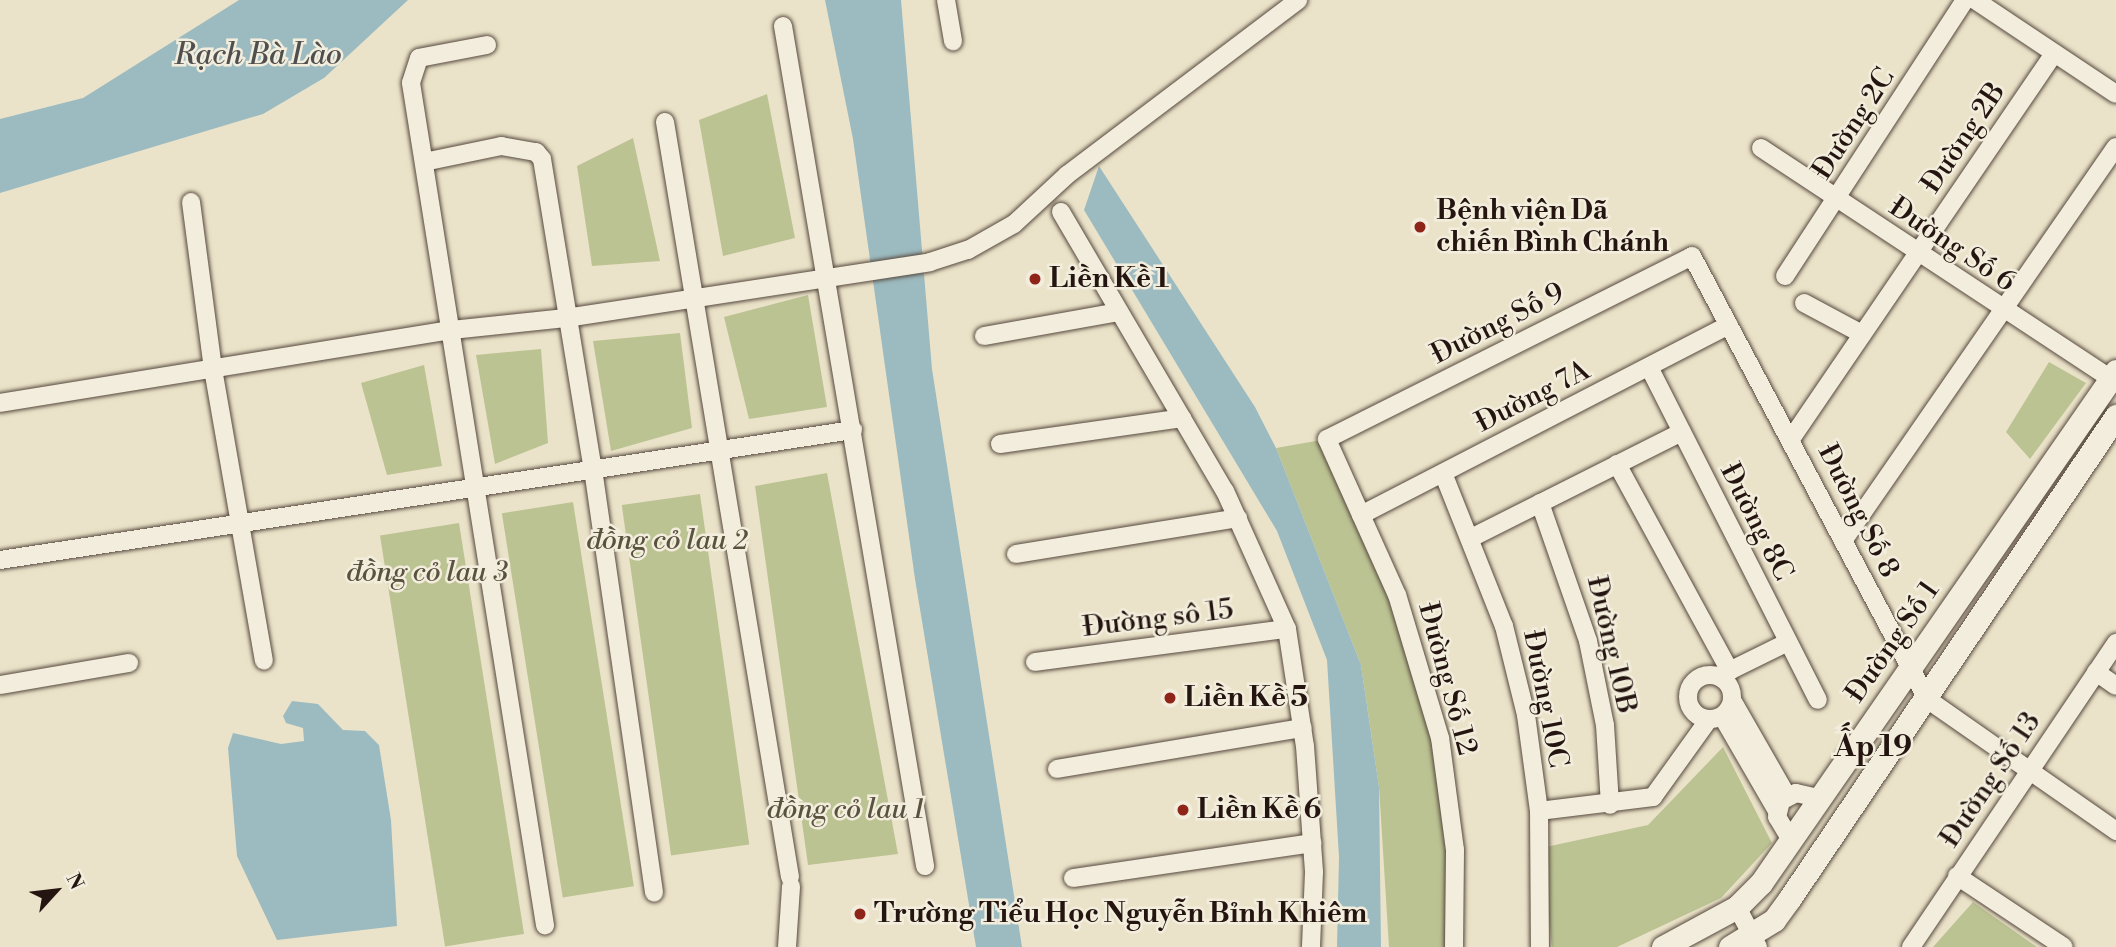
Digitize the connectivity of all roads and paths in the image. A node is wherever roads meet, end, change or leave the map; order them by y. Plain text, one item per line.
1 (946, 0) edge
2 (1298, 0) edge
3 (1965, 0) edge
4 (1975, 0) edge
5 (783, 26) dead end
6 (953, 41) dead end
7 (487, 46) dead end
8 (2054, 53) junction
9 (2116, 94) edge
10 (665, 122) dead end
11 (2116, 147) edge
12 (1761, 148) dead end
13 (424, 162) junction
14 (1837, 199) junction
15 (191, 202) dead end
16 (1060, 212) dead end
17 (1917, 253) junction
18 (1692, 256) joint
19 (826, 275) junction
20 (1785, 276) dead end
21 (692, 298) junction
22 (1804, 303) dead end
23 (2001, 310) junction
24 (1119, 312) junction
25 (566, 318) junction
26 (1729, 325) junction
27 (451, 330) junction
28 (1862, 334) junction
29 (984, 336) dead end
30 (1649, 366) junction
31 (214, 369) junction
32 (2114, 378) edge
33 (0, 404) edge
34 (2116, 416) edge
35 (1182, 418) junction
36 (853, 430) junction
37 (1682, 432) junction
38 (1327, 439) joint
39 (1791, 439) junction
40 (1000, 444) dead end
41 (721, 450) junction
42 (1617, 464) junction
43 (593, 470) junction
44 (1443, 473) junction
45 (476, 487) junction
46 (1540, 503) junction
47 (1361, 515) junction
48 (1238, 518) junction
49 (240, 523) junction
50 (1471, 538) junction
51 (1843, 541) junction
52 (1016, 554) dead end
53 (0, 560) edge
54 (1287, 628) junction
55 (1788, 642) junction
56 (2116, 643) edge
57 (264, 661) dead end
58 (1035, 662) dead end
59 (129, 663) dead end
60 (1910, 669) junction
61 (2096, 672) junction
62 (1724, 674) junction
63 (0, 685) edge
64 (2116, 686) edge
65 (1927, 699) junction
66 (1818, 700) dead end
67 (1721, 712) junction
68 (1303, 728) junction
69 (1057, 769) dead end
70 (2028, 772) junction
71 (1821, 799) junction
72 (1782, 802) junction
73 (1610, 805) junction
74 (1539, 811) junction
75 (1846, 818) junction
76 (2116, 831) edge
77 (1791, 840) junction
78 (1312, 843) junction
79 (925, 866) dead end
80 (1957, 876) junction
81 (1073, 878) dead end
82 (654, 893) dead end
83 (1728, 911) junction
84 (545, 925) dead end
85 (1741, 944) edge
86 (787, 947) edge
87 (1311, 947) edge
88 (1454, 947) edge
89 (1540, 947) edge
90 (1663, 947) edge
91 (1910, 947) edge
92 (2064, 947) edge

1 - 6 street
2 - 19 street
3 - 14 street, Đường 2C
4 - 8 street
5 - 19 street
7 - 13 street
8 - 9 street
8 - 17 street, Đường 2B
10 - 21 street
11 - 23 street
12 - 14 street, Đường Số 6
13 - 25 street
13 - 27 street
14 - 17 street, Đường Số 6
14 - 20 street, Đường 2C
15 - 31 street
16 - 24 street
17 - 23 street, Đường Số 6
17 - 28 street, Đường 2B
18 - 26 street, Đường Số 8
18 - 38 street, Đường Số 9
19 - 21 street
19 - 36 street
21 - 25 street
21 - 41 street
22 - 28 street
23 - 32 street, Đường Số 6
23 - 51 street
24 - 29 street
24 - 35 street
25 - 27 street
25 - 43 street
26 - 30 street, Đường 7A
26 - 39 street, Đường Số 8
27 - 31 street
27 - 45 street
28 - 39 street, Đường 2B
30 - 37 street, Đường 8C
30 - 44 street, Đường 7A
31 - 33 street
31 - 49 street
32 - 60 street, Đường Số 1
34 - 65 street, Đường Số 1
35 - 40 street
35 - 48 street
36 - 41 street
36 - 79 street
37 - 42 street
37 - 55 street, Đường 8C
38 - 47 street, Đường Số 12
39 - 51 street, Đường Số 8
41 - 43 street
41 - 86 street
42 - 46 street
42 - 62 street
43 - 45 street
43 - 82 street
44 - 47 street, Đường 7A
44 - 50 street, Đường 10C
45 - 49 street
45 - 84 street
46 - 50 street
46 - 73 street, Đường 10B
47 - 88 street, Đường Số 12
48 - 52 street
48 - 54 street
49 - 53 street
49 - 57 street
50 - 74 street, Đường 10C
51 - 60 street, Đường Số 8
54 - 58 street, Đường sô 15
54 - 68 street
55 - 62 street
55 - 66 street, Đường 8C
56 - 61 street, Đường Số 13
59 - 63 street
60 - 65 street, Đường Số 8
60 - 71 street, Đường Số 1
61 - 64 street
61 - 70 street, Đường Số 13
62 - 67 street
62 - 67 street
65 - 70 street, Đường Số 8
65 - 75 street, Đường Số 1
67 - 72 street
67 - 73 street
68 - 69 street
68 - 78 street
70 - 76 street, Đường Số 8
70 - 80 street, Đường Số 13
71 - 72 street
71 - 75 street
71 - 77 street, Đường Số 1
72 - 77 street
73 - 74 street
74 - 89 street, Đường 10C
75 - 85 street, Đường Số 1
77 - 83 street, Đường Số 1
78 - 81 street
78 - 87 street
80 - 91 street, Đường Số 13
80 - 92 street
83 - 85 street
83 - 90 street, Đường Số 1

